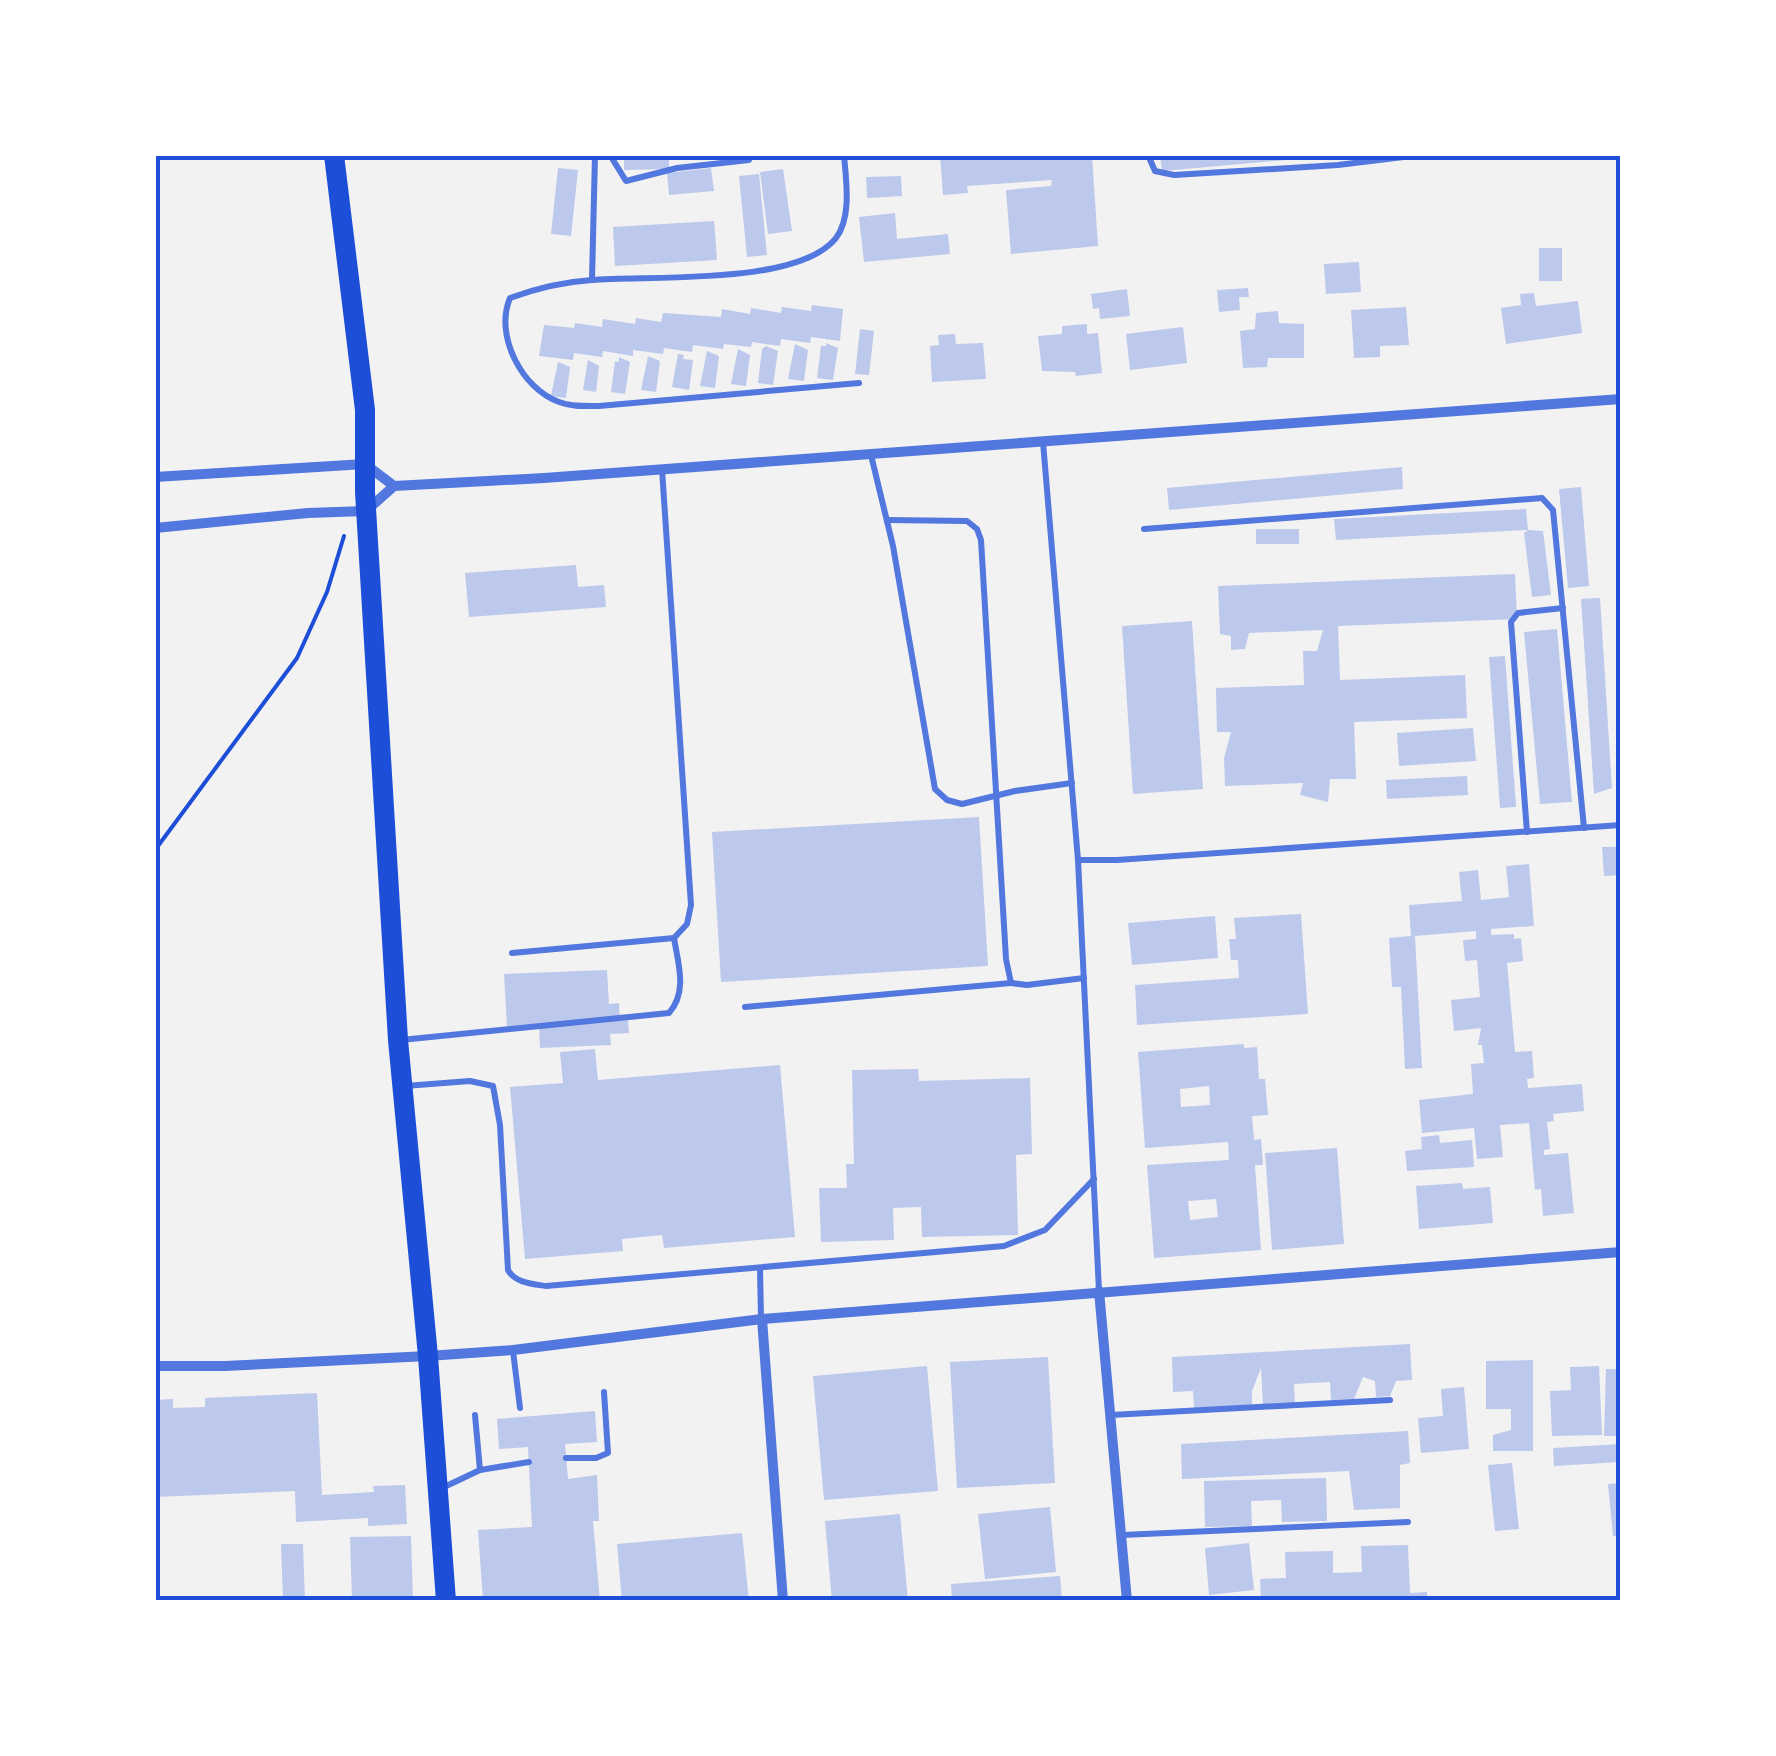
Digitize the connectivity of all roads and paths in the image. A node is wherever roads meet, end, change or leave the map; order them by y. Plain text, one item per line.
1 (334, 155) edge
2 (595, 155) edge
3 (610, 155) edge
4 (752, 155) edge
5 (844, 155) edge
6 (1148, 155) edge
7 (1420, 155) edge
8 (592, 280) junction
9 (858, 382) dead end
10 (1621, 399) edge
11 (1043, 441) junction
12 (871, 454) junction
13 (364, 464) junction
14 (662, 468) junction
15 (155, 477) edge
16 (394, 486) junction
17 (366, 511) junction
18 (886, 520) junction
19 (155, 528) edge
20 (1144, 530) dead end
21 (1562, 608) junction
22 (1072, 784) junction
23 (998, 796) junction
24 (1621, 825) edge
25 (1584, 828) junction
26 (1526, 832) junction
27 (155, 850) edge
28 (1078, 860) junction
29 (674, 938) junction
30 (512, 953) dead end
31 (1084, 978) junction
32 (1011, 983) junction
33 (745, 1007) dead end
34 (398, 1040) junction
35 (404, 1086) junction
36 (1094, 1179) junction
37 (1621, 1252) edge
38 (760, 1270) junction
39 (1100, 1291) junction
40 (762, 1319) junction
41 (513, 1350) junction
42 (428, 1356) junction
43 (155, 1366) edge
44 (604, 1392) dead end
45 (1390, 1400) dead end
46 (520, 1408) dead end
47 (475, 1415) dead end
48 (1110, 1416) junction
49 (566, 1458) dead end
50 (529, 1462) dead end
51 (480, 1470) junction
52 (438, 1490) junction
53 (1408, 1522) dead end
54 (1121, 1535) junction
55 (446, 1601) edge
56 (783, 1601) edge
57 (1126, 1601) edge

1 - 13 main road
2 - 8 lane
3 - 4 lane
5 - 8 lane
6 - 7 lane
8 - 9 lane
10 - 11 street
11 - 12 street
11 - 22 lane
12 - 14 street
12 - 18 lane
13 - 15 street
13 - 16 street
13 - 17 main road
14 - 16 street
14 - 29 lane
16 - 17 street
17 - 19 street
17 - 27 path
17 - 34 main road
18 - 23 lane
18 - 23 lane
20 - 21 lane
21 - 25 lane
21 - 26 lane
22 - 23 lane
22 - 28 lane
23 - 32 lane
24 - 25 lane
25 - 26 lane
26 - 28 lane
28 - 31 lane
29 - 30 lane
29 - 34 lane
31 - 32 lane
31 - 36 lane
32 - 33 lane
34 - 35 main road
35 - 38 lane
35 - 42 main road
36 - 38 lane
36 - 39 lane
37 - 39 street
38 - 40 lane
39 - 40 street
39 - 48 street
40 - 41 street
40 - 56 street
41 - 42 street
41 - 46 lane
42 - 43 street
42 - 52 main road
44 - 49 lane
45 - 48 lane
47 - 51 lane
48 - 54 street
50 - 51 lane
51 - 52 lane
52 - 55 main road
53 - 54 lane
54 - 57 street

